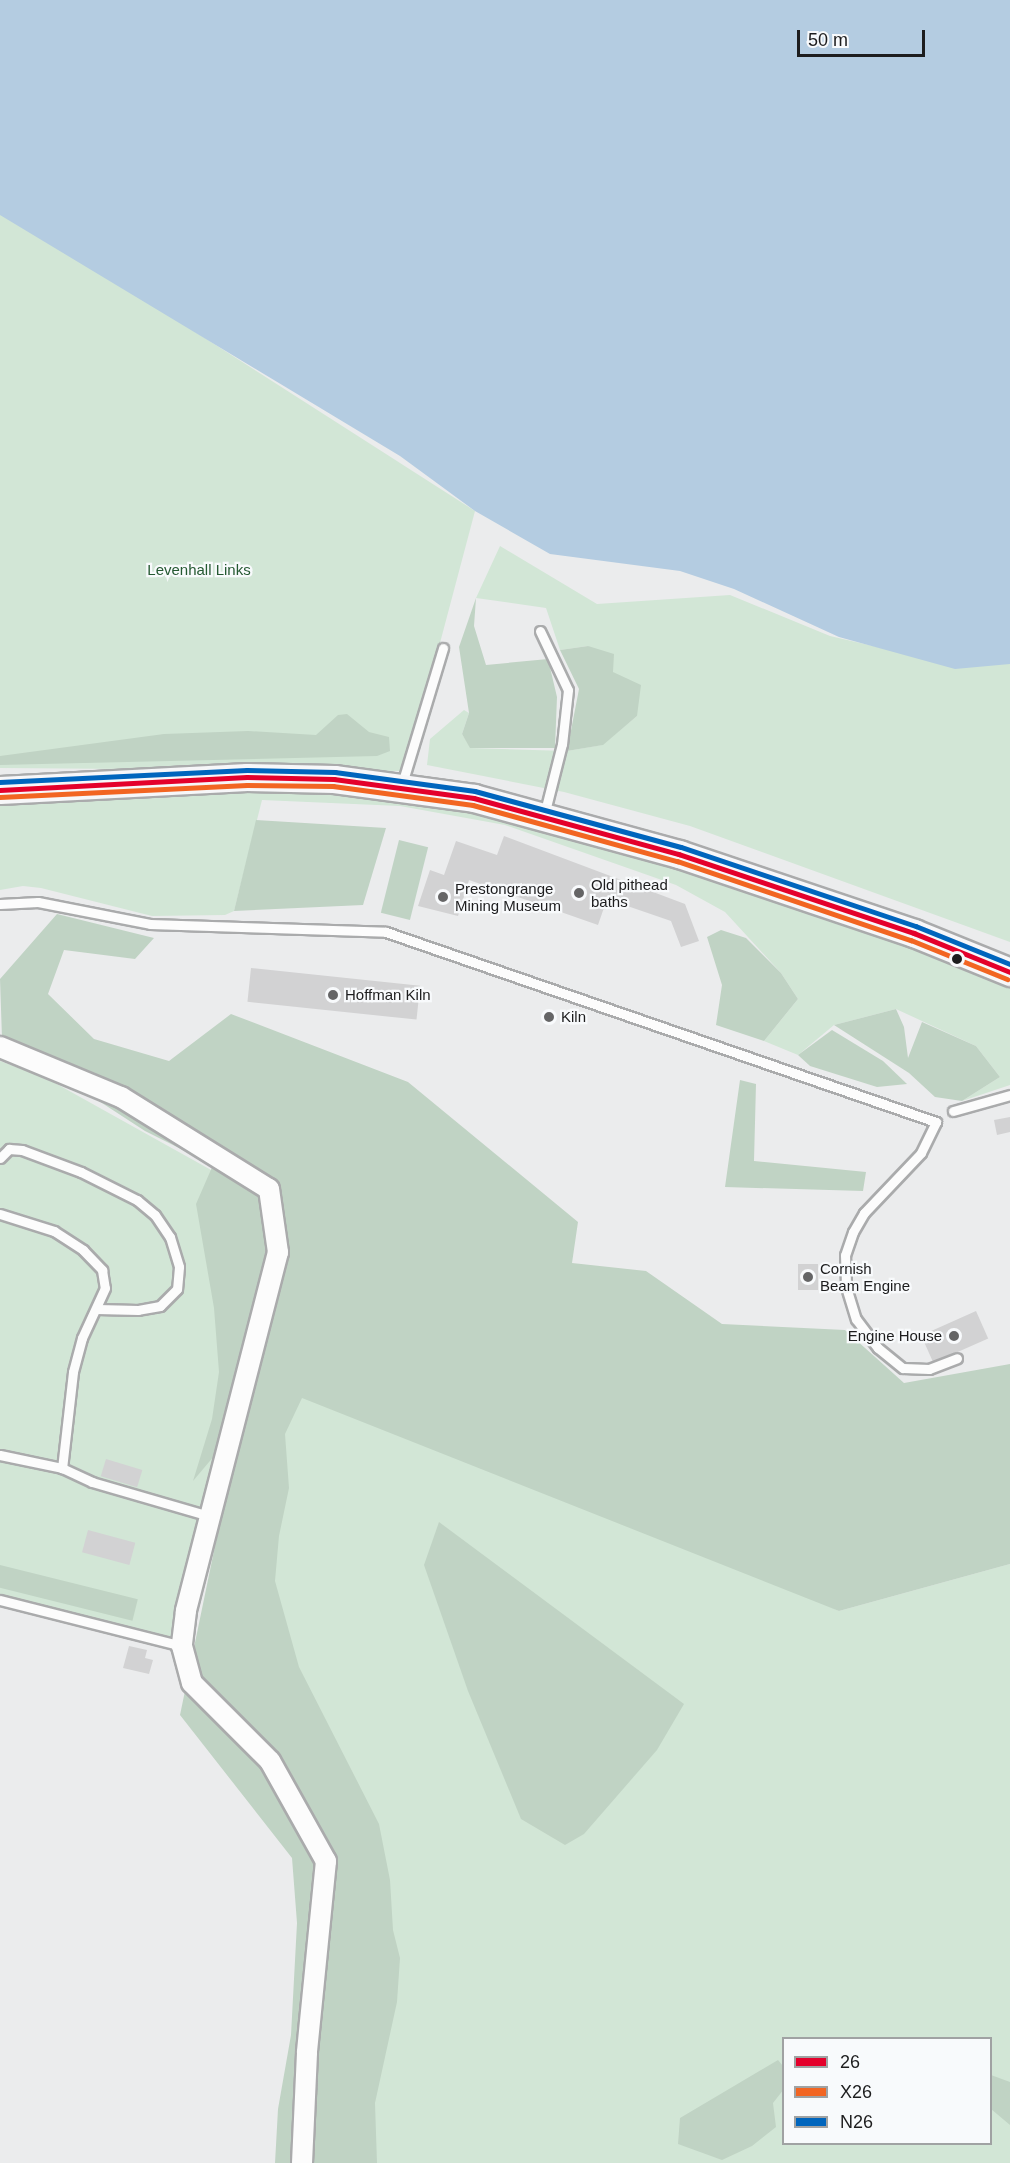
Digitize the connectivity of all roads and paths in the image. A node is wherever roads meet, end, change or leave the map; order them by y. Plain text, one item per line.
1 (540, 631) dead end
2 (442, 648) dead end
3 (402, 787) junction
4 (0, 790) edge
5 (544, 815) junction
6 (0, 903) edge
7 (1010, 972) edge
8 (0, 1047) edge
9 (1010, 1095) edge
10 (953, 1111) dead end
11 (0, 1158) edge
12 (0, 1214) edge
13 (97, 1309) junction
14 (957, 1358) dead end
15 (0, 1455) edge
16 (62, 1468) junction
17 (209, 1516) junction
18 (0, 1600) edge
19 (182, 1646) junction
20 (302, 2163) edge

1 - 5 lane
2 - 3 lane
3 - 4 main road
3 - 5 main road
5 - 7 main road
6 - 14 lane
8 - 17 street
9 - 10 lane
11 - 13 lane
12 - 13 lane
13 - 16 lane
15 - 16 lane
16 - 17 lane
17 - 19 street
18 - 19 lane
19 - 20 street

